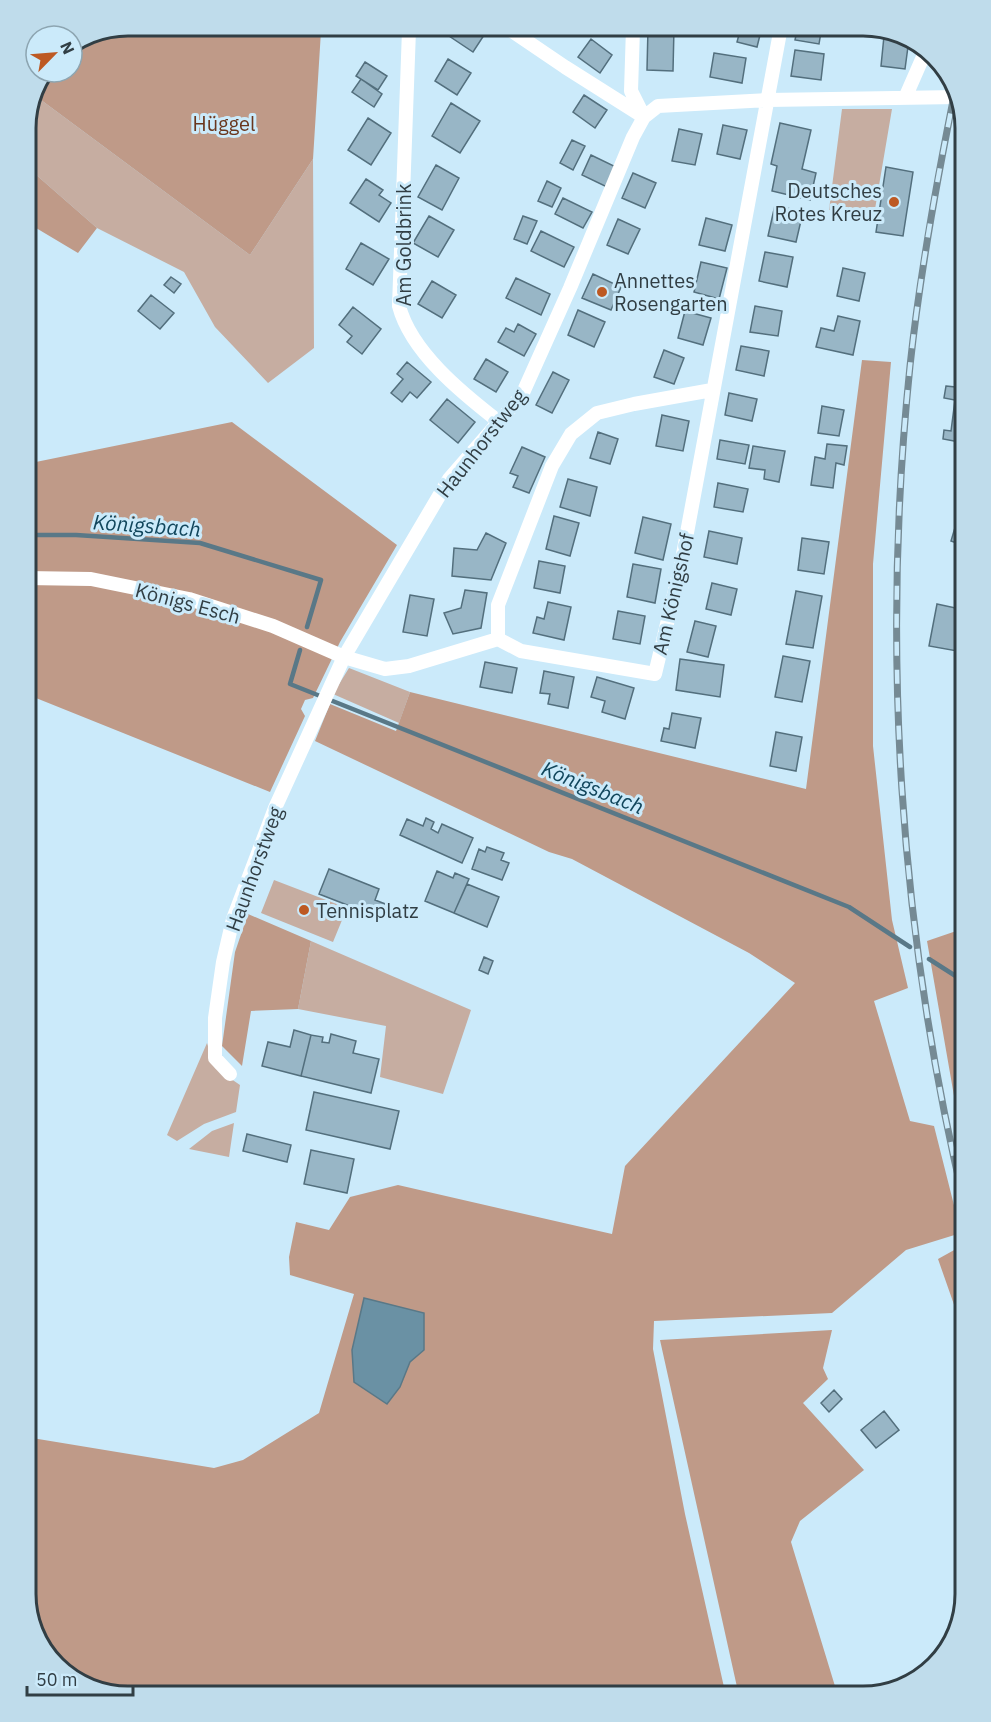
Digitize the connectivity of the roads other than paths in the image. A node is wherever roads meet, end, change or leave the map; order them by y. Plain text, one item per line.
1 (409, 36) edge
2 (519, 36) edge
3 (633, 36) edge
4 (779, 36) edge
5 (922, 58) edge
6 (950, 97) edge
7 (904, 98) junction
8 (768, 100) junction
9 (644, 117) junction
10 (712, 390) junction
11 (498, 421) junction
12 (36, 578) edge
13 (498, 639) junction
14 (344, 657) junction
15 (230, 1074) dead end

1 - 11 street, Am Goldbrink
2 - 9 street
3 - 9 street
4 - 8 street, Am Königshof
5 - 7 street
6 - 7 street
7 - 8 street
8 - 9 street
8 - 10 street, Am Königshof
9 - 11 street, Haunhorstweg
10 - 13 street
10 - 13 street, Am Königshof
11 - 14 street, Haunhorstweg
12 - 14 street, Königs Esch
13 - 14 street
14 - 15 street, Haunhorstweg

